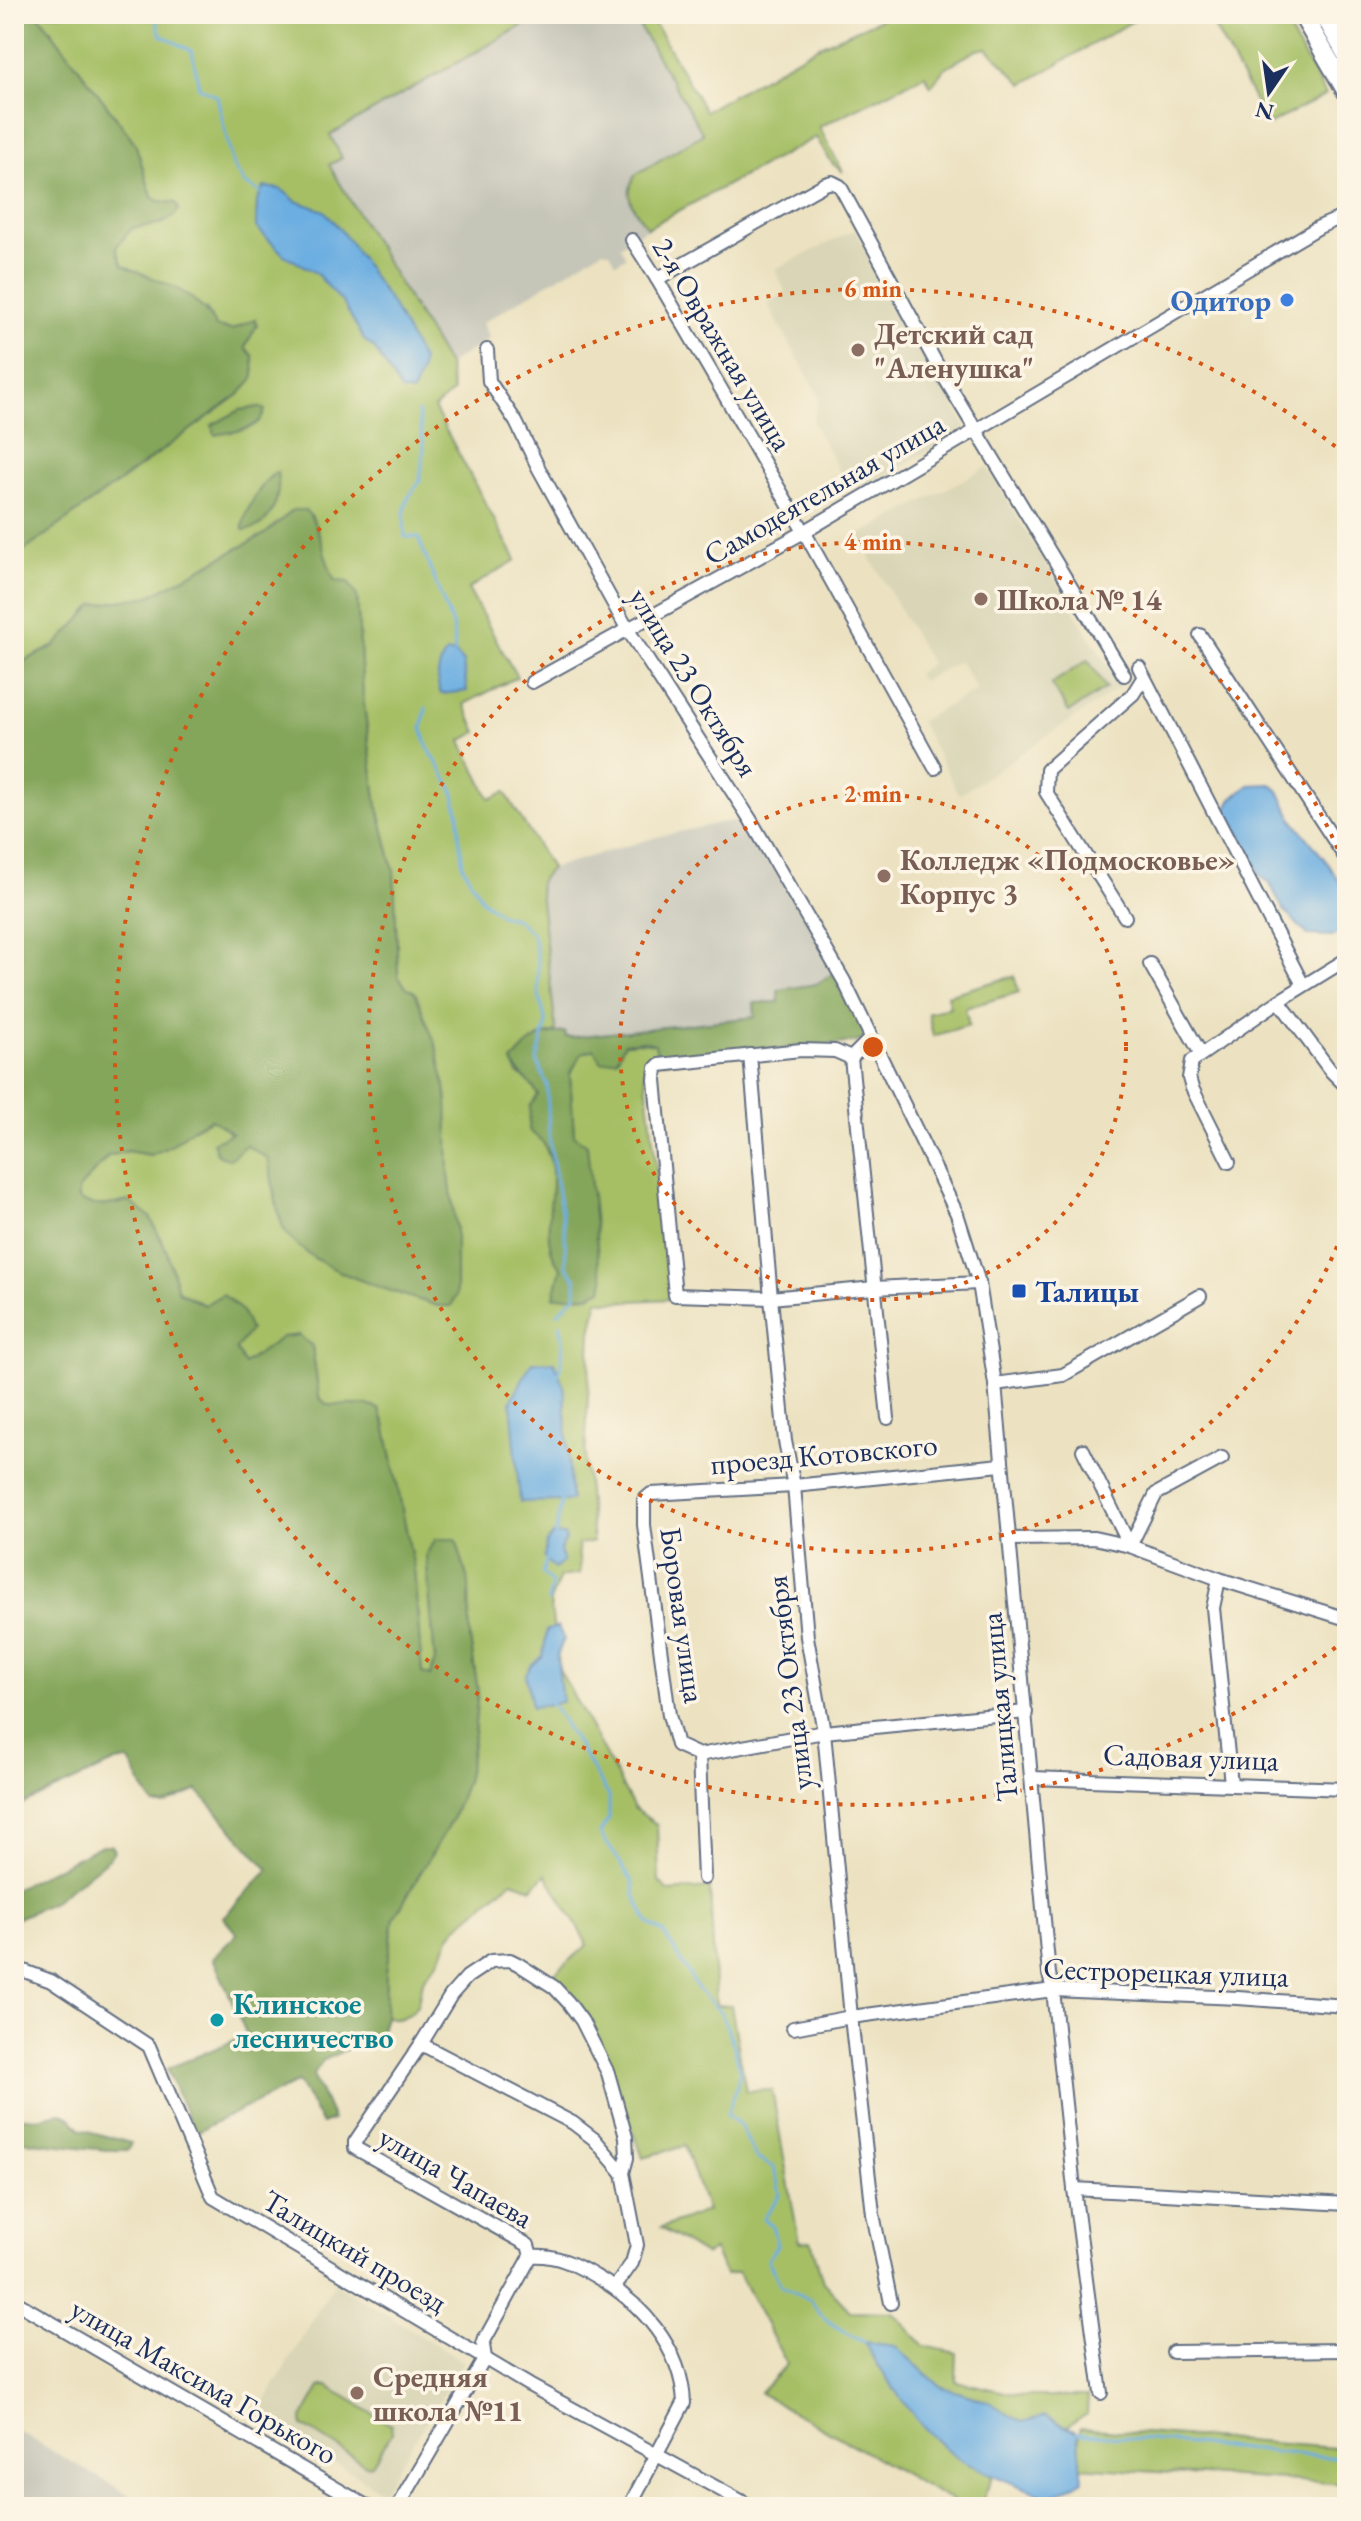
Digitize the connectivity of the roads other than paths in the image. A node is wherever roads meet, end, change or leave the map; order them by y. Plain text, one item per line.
1 (1302, 14) edge
2 (1324, 14) edge
3 (1347, 55) edge
4 (1347, 92) edge
5 (1347, 215) edge
6 (632, 240) dead end
7 (657, 279) junction
8 (487, 350) dead end
9 (976, 432) junction
10 (804, 532) junction
11 (628, 630) junction
12 (1200, 635) dead end
13 (1124, 675) dead end
14 (532, 682) dead end
15 (935, 768) dead end
16 (1347, 860) edge
17 (1125, 917) dead end
18 (1347, 959) edge
19 (1150, 964) dead end
20 (1303, 985) junction
21 (1279, 1001) junction
22 (871, 1038) junction
23 (1201, 1054) junction
24 (750, 1055) junction
25 (851, 1058) junction
26 (1347, 1087) edge
27 (1229, 1162) dead end
28 (979, 1283) junction
29 (874, 1288) junction
30 (1200, 1296) dead end
31 (771, 1298) junction
32 (995, 1384) junction
33 (888, 1418) dead end
34 (1083, 1450) dead end
35 (1222, 1458) dead end
36 (1001, 1465) junction
37 (794, 1486) junction
38 (651, 1494) joint
39 (1010, 1539) junction
40 (1130, 1546) junction
41 (1219, 1579) junction
42 (1347, 1619) edge
43 (1026, 1712) junction
44 (824, 1732) junction
45 (699, 1755) junction
46 (1032, 1778) junction
47 (1231, 1784) junction
48 (1347, 1789) edge
49 (704, 1878) dead end
50 (14, 1965) edge
51 (1053, 1990) junction
52 (1347, 2006) edge
53 (851, 2017) junction
54 (793, 2028) dead end
55 (421, 2044) junction
56 (623, 2173) junction
57 (1074, 2189) junction
58 (1347, 2204) edge
59 (531, 2256) junction
60 (615, 2287) junction
61 (14, 2301) edge
62 (891, 2303) dead end
63 (1347, 2350) edge
64 (1173, 2352) dead end
65 (485, 2358) junction
66 (1101, 2393) dead end
67 (657, 2454) junction
68 (368, 2507) edge
69 (398, 2507) edge
70 (629, 2507) edge
71 (752, 2507) edge

1 - 4 highway
2 - 3 highway
5 - 9 street, Самодеятельная улица
6 - 7 street, 2-я Овражная улица
7 - 9 street
7 - 10 street, 2-я Овражная улица
8 - 11 street, улица 23 Октября
9 - 10 street, Самодеятельная улица
9 - 13 street
10 - 11 street, Самодеятельная улица
10 - 15 street, 2-я Овражная улица
11 - 14 street, Самодеятельная улица
11 - 22 street, улица 23 Октября
12 - 16 street
17 - 20 street
18 - 20 street
19 - 23 street
20 - 21 street
21 - 23 street
21 - 26 street
22 - 25 street
22 - 28 street, Талицкая улица
23 - 27 street
24 - 25 street
24 - 31 street, улица 23 Октября
24 - 31 street
25 - 29 street
28 - 29 street
28 - 32 street, Талицкая улица
29 - 31 street
29 - 33 street
30 - 32 street
31 - 37 street, улица 23 Октября
32 - 36 street, Талицкая улица
34 - 40 street
35 - 40 street
36 - 37 street, проезд Котовского
36 - 39 street, Талицкая улица
37 - 38 street, проезд Котовского
37 - 44 street, улица 23 Октября
38 - 45 street, Боровая улица
39 - 40 street
39 - 43 street, Талицкая улица
40 - 41 street
41 - 42 street
41 - 47 street
43 - 44 street
43 - 46 street, Талицкая улица
44 - 45 street
44 - 53 street, улица 23 Октября
45 - 49 street
46 - 47 street, Садовая улица
46 - 51 street, Талицкая улица
47 - 48 street, Садовая улица
50 - 65 street, Талицкий проезд
51 - 52 street, Сестрорецкая улица
51 - 53 street, Сестрорецкая улица
51 - 57 street, Талицкая улица
53 - 54 street, Сестрорецкая улица
53 - 62 street, улица 23 Октября
55 - 56 street
55 - 56 street
55 - 59 street, улица Чапаева
56 - 60 street
57 - 58 street
57 - 66 street, Талицкая улица
59 - 60 street, улица Чапаева
59 - 65 street
60 - 67 street, улица Чапаева
61 - 68 street, улица Максима Горького
63 - 64 street
65 - 67 street, Талицкий проезд
65 - 69 street
67 - 70 street, улица Чапаева
67 - 71 street, Талицкий проезд

